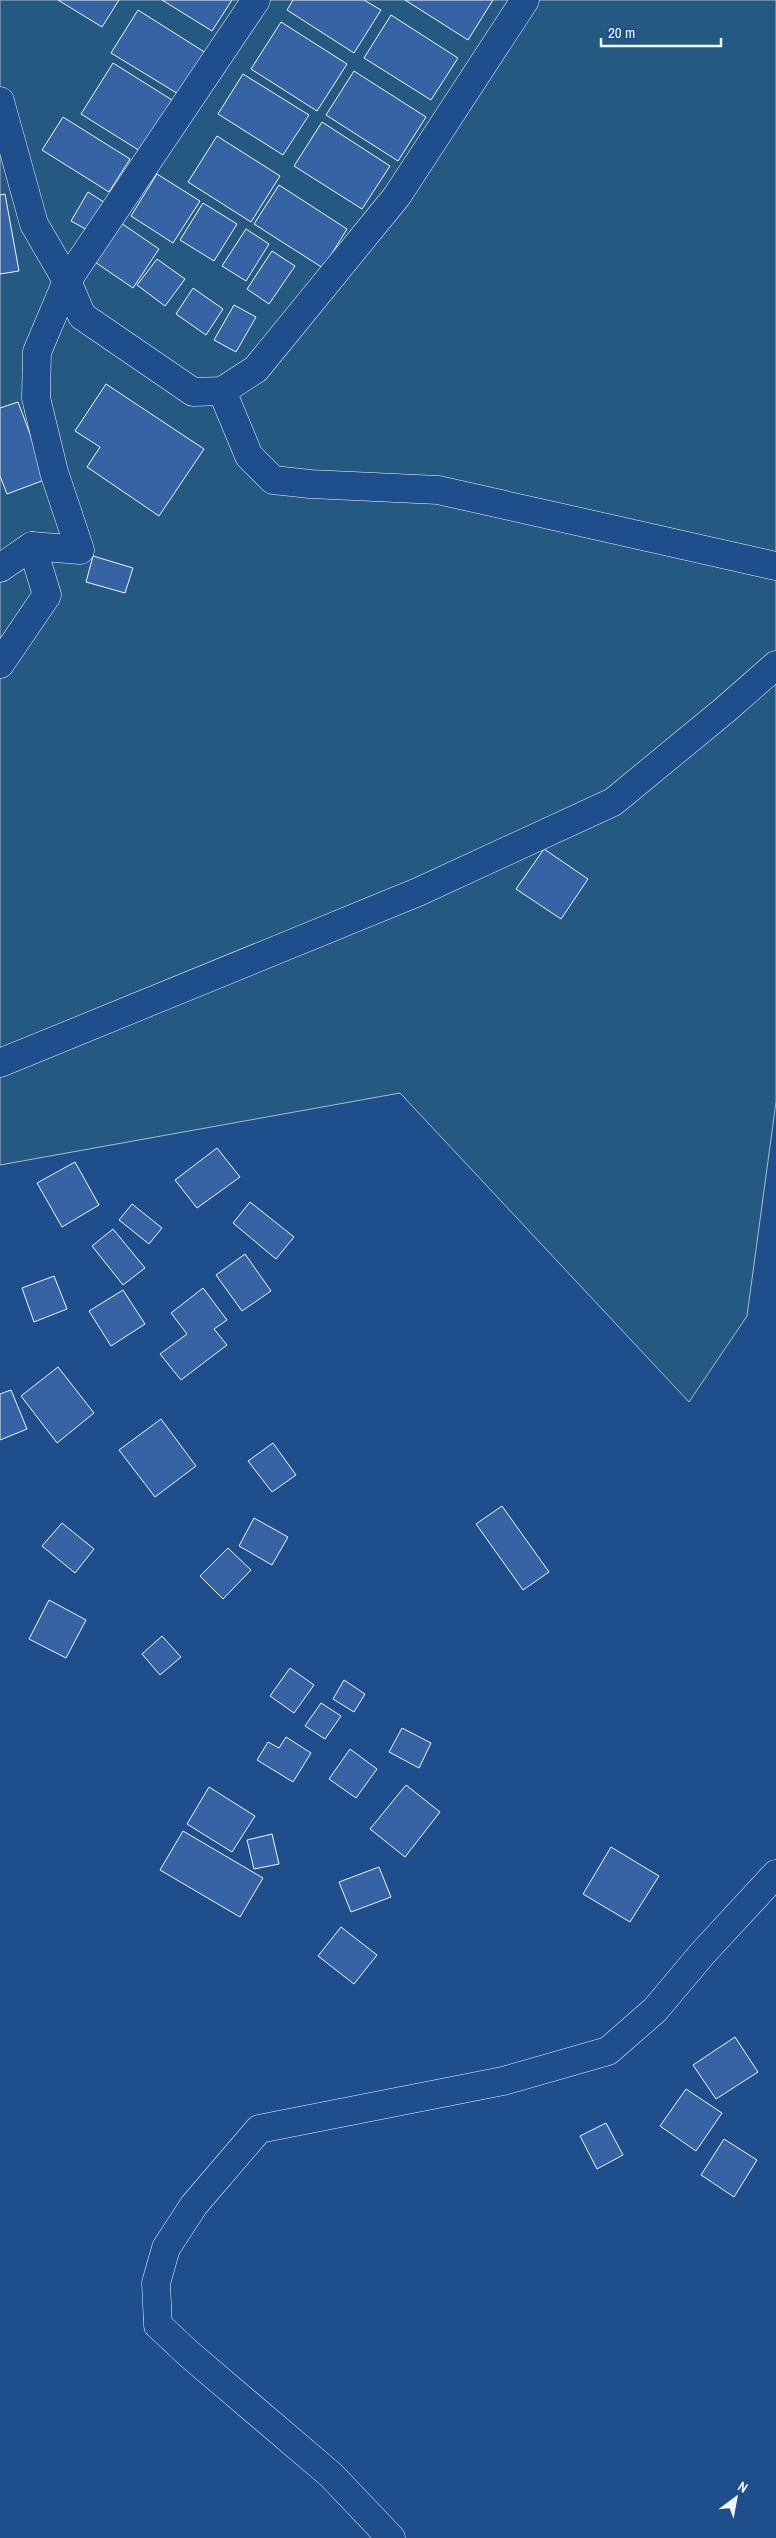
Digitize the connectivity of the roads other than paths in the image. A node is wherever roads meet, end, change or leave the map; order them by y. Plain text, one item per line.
1 (256, 0) edge
2 (525, 0) edge
3 (0, 101) edge
4 (67, 281) junction
5 (222, 391) junction
6 (32, 546) junction
7 (776, 566) edge
8 (0, 568) edge
9 (0, 664) edge
10 (776, 665) edge
11 (0, 1063) edge
12 (776, 1874) edge
13 (391, 2538) edge

1 - 4 street
2 - 5 street
3 - 4 street
4 - 5 street
4 - 6 street
5 - 7 street
6 - 8 street
6 - 9 street
10 - 11 street
12 - 13 street

